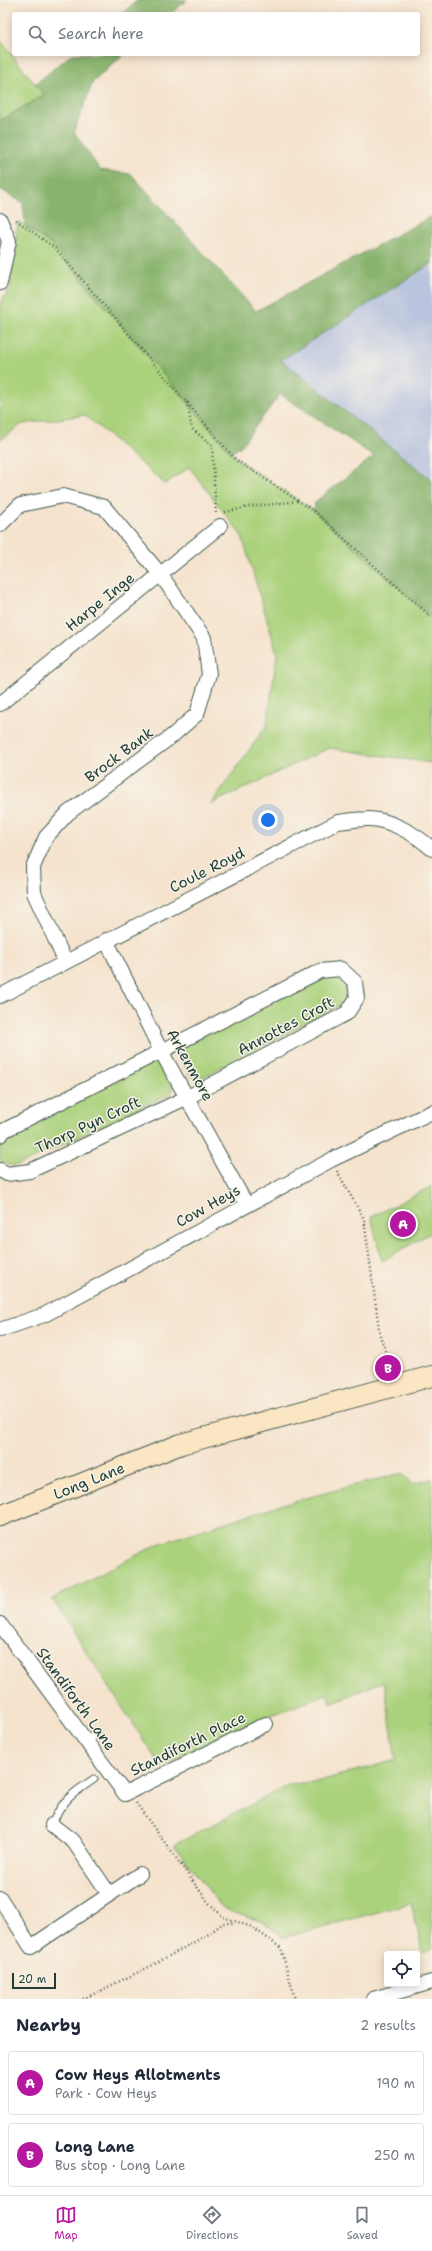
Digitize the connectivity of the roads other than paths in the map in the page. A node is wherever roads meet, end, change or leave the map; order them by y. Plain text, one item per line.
1 (6, 219) edge
2 (0, 283) edge
3 (218, 521) road end
4 (0, 525) edge
5 (161, 575) junction
6 (0, 704) edge
7 (432, 849) edge
8 (106, 940) junction
9 (65, 961) junction
10 (0, 996) edge
11 (161, 1051) junction
12 (188, 1097) junction
13 (432, 1112) edge
14 (0, 1135) edge
15 (0, 1170) edge
16 (246, 1204) junction
17 (0, 1330) edge
18 (432, 1376) edge
19 (0, 1516) edge
20 (0, 1624) edge
21 (266, 1724) dead end
22 (94, 1779) dead end
23 (127, 1793) joint
24 (52, 1825) joint
25 (140, 1874) dead end
26 (109, 1894) junction
27 (0, 1898) edge
28 (432, 1982) edge
29 (373, 1999) edge

1 - 2 street
3 - 5 street, Harpe Inge
4 - 5 street, Brock Bank
5 - 6 street, Harpe Inge
5 - 9 street, Brock Bank
7 - 8 street, Coule Royd
8 - 9 street, Coule Royd
8 - 11 street, Arkenmore
9 - 10 street, Coule Royd
11 - 12 street, Arkenmore
11 - 12 street, Annottes Croft
11 - 14 street, Thorp Pyn Croft
12 - 15 street, Thorp Pyn Croft
12 - 16 street, Arkenmore
13 - 16 street, Cow Heys
16 - 17 street, Cow Heys
18 - 19 street, Long Lane
20 - 23 street, Standiforth Lane
21 - 23 street, Standiforth Place
22 - 24 lane
24 - 26 street
25 - 26 street
26 - 27 street
28 - 29 street

